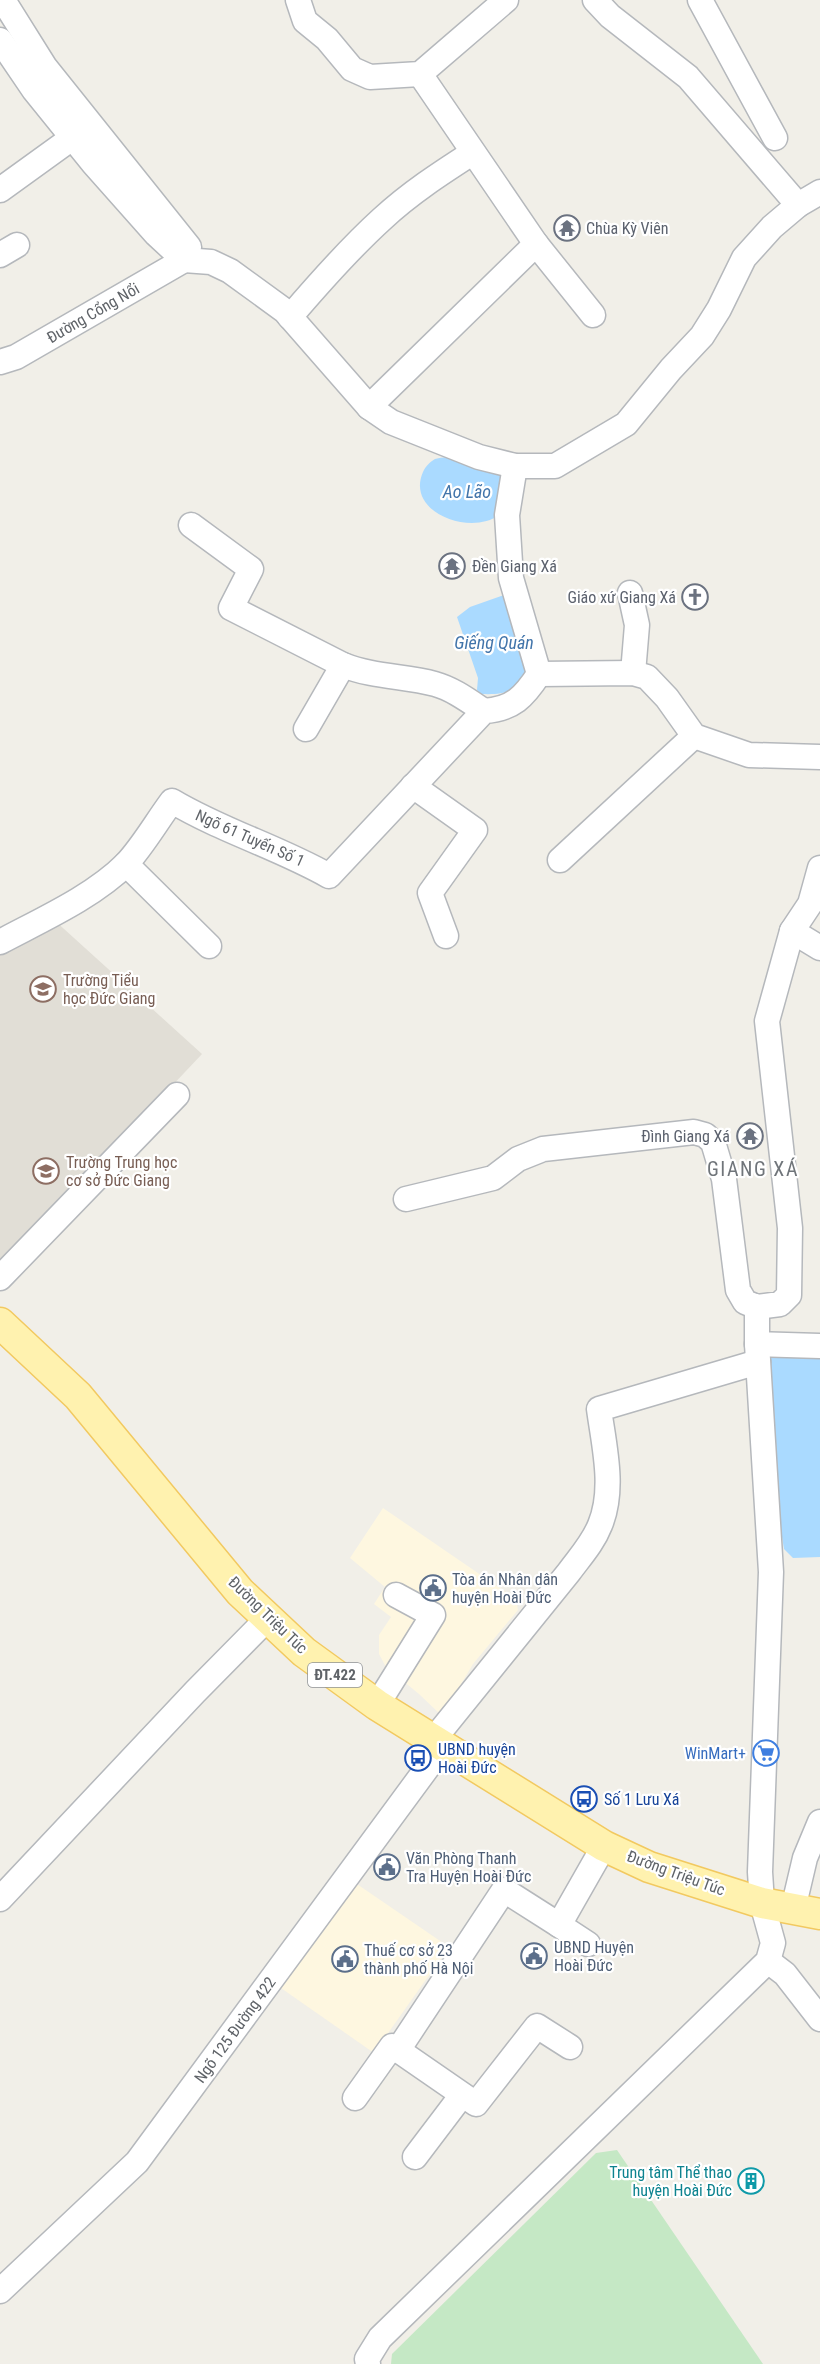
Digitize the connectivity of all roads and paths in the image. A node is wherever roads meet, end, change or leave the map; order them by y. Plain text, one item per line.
1 (3, 0) edge
2 (298, 0) edge
3 (506, 0) edge
4 (595, 0) edge
5 (700, 0) edge
6 (0, 40) edge
7 (420, 75) junction
8 (72, 138) junction
9 (775, 138) dead end
10 (472, 153) junction
11 (0, 190) edge
12 (820, 192) edge
13 (798, 205) junction
14 (536, 244) junction
15 (184, 260) junction
16 (211, 262) junction
17 (593, 315) dead end
18 (290, 316) junction
19 (0, 362) edge
20 (369, 407) junction
21 (514, 466) junction
22 (191, 525) dead end
23 (630, 593) dead end
24 (343, 664) junction
25 (633, 673) junction
26 (539, 674) junction
27 (484, 711) junction
28 (306, 729) dead end
29 (694, 736) junction
30 (820, 757) edge
31 (413, 786) junction
32 (560, 860) dead end
33 (126, 864) junction
34 (820, 868) edge
35 (792, 931) junction
36 (446, 936) dead end
37 (0, 942) edge
38 (209, 946) dead end
39 (820, 948) edge
40 (177, 1095) dead end
41 (406, 1199) dead end
42 (0, 1278) edge
43 (757, 1307) junction
44 (0, 1323) edge
45 (820, 1346) edge
46 (758, 1353) junction
47 (396, 1595) dead end
48 (268, 1618) junction
49 (376, 1705) junction
50 (439, 1742) junction
51 (820, 1822) edge
52 (604, 1846) junction
53 (0, 1899) edge
54 (762, 1903) junction
55 (806, 1912) edge
56 (559, 1925) junction
57 (588, 1944) dead end
58 (770, 1952) junction
59 (820, 1993) edge
60 (820, 2019) edge
61 (570, 2047) dead end
62 (398, 2050) junction
63 (462, 2094) junction
64 (356, 2098) dead end
65 (415, 2157) dead end
66 (0, 2291) edge
67 (368, 2364) edge

1 - 16 street
2 - 7 street
3 - 7 street
4 - 13 street
5 - 9 street
6 - 8 street
7 - 10 street
8 - 11 street
8 - 15 street
10 - 14 street
10 - 18 street
12 - 13 street
13 - 21 street
14 - 17 street
14 - 20 street
15 - 16 street
15 - 19 street, Đường Cổng Nổi
16 - 18 street
18 - 20 street
20 - 21 street
21 - 26 street
22 - 24 street
23 - 25 street
24 - 27 street
24 - 28 street
25 - 26 street
25 - 29 street
26 - 27 street
27 - 31 street
29 - 30 street
29 - 32 street
31 - 33 street, Ngõ 61 Tuyến Số 1
31 - 36 street
33 - 37 street
33 - 38 street
34 - 35 street
35 - 39 street
35 - 43 street
40 - 42 street
41 - 43 street
43 - 46 street
44 - 48 main road, Đường Triệu Túc / ĐT.422
45 - 46 street
46 - 50 street, Ngõ 125 Đường 422
46 - 54 street
47 - 49 street
48 - 49 main road, Đường Triệu Túc / ĐT.422
48 - 53 street
49 - 50 main road, Đường Triệu Túc / ĐT.422
50 - 52 main road, Đường Triệu Túc / ĐT.422
50 - 66 street, Ngõ 125 Đường 422
51 - 55 street
52 - 54 main road, Đường Triệu Túc / ĐT.422
52 - 56 street
54 - 55 main road, ĐT.422
54 - 58 street
56 - 57 street
56 - 62 street
58 - 59 street
58 - 60 street
58 - 67 street
61 - 63 street
62 - 63 street
62 - 64 street
63 - 65 street

